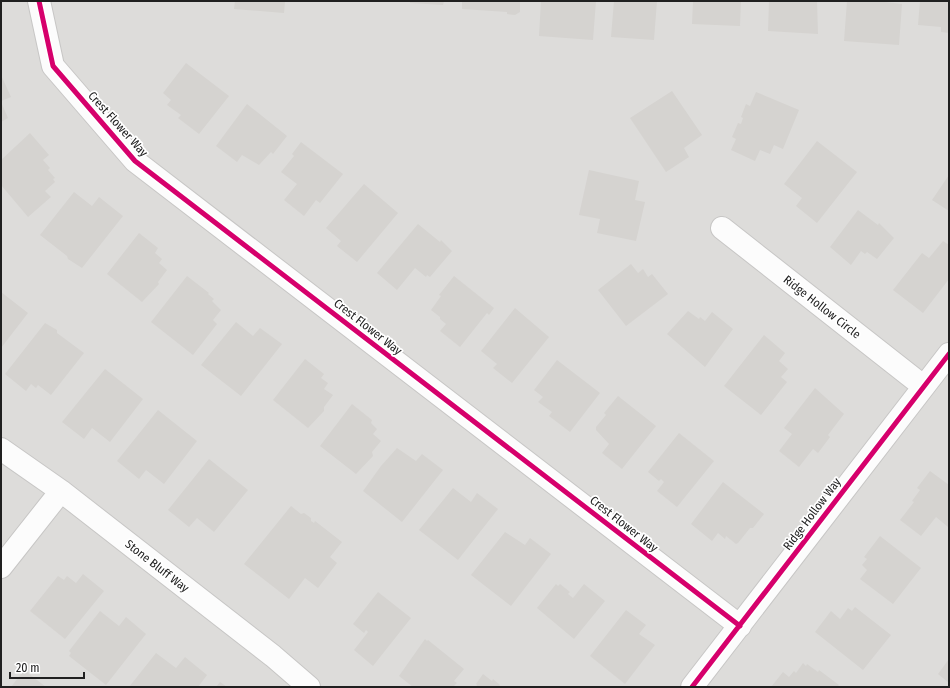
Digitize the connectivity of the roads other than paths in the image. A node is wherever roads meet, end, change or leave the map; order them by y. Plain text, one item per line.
1 (39, 1) edge
2 (722, 228) dead end
3 (949, 354) edge
4 (923, 386) junction
5 (1, 449) edge
6 (60, 491) junction
7 (1, 567) edge
8 (740, 626) junction
9 (308, 687) edge
10 (692, 687) edge

1 - 8 street, Crest Flower Way
2 - 4 street, Ridge Hollow Circle
3 - 4 street, Ridge Hollow Way
4 - 8 street, Ridge Hollow Way
5 - 6 street, Stone Bluff Way
6 - 7 street
6 - 9 street, Stone Bluff Way
8 - 10 street, Ridge Hollow Way

